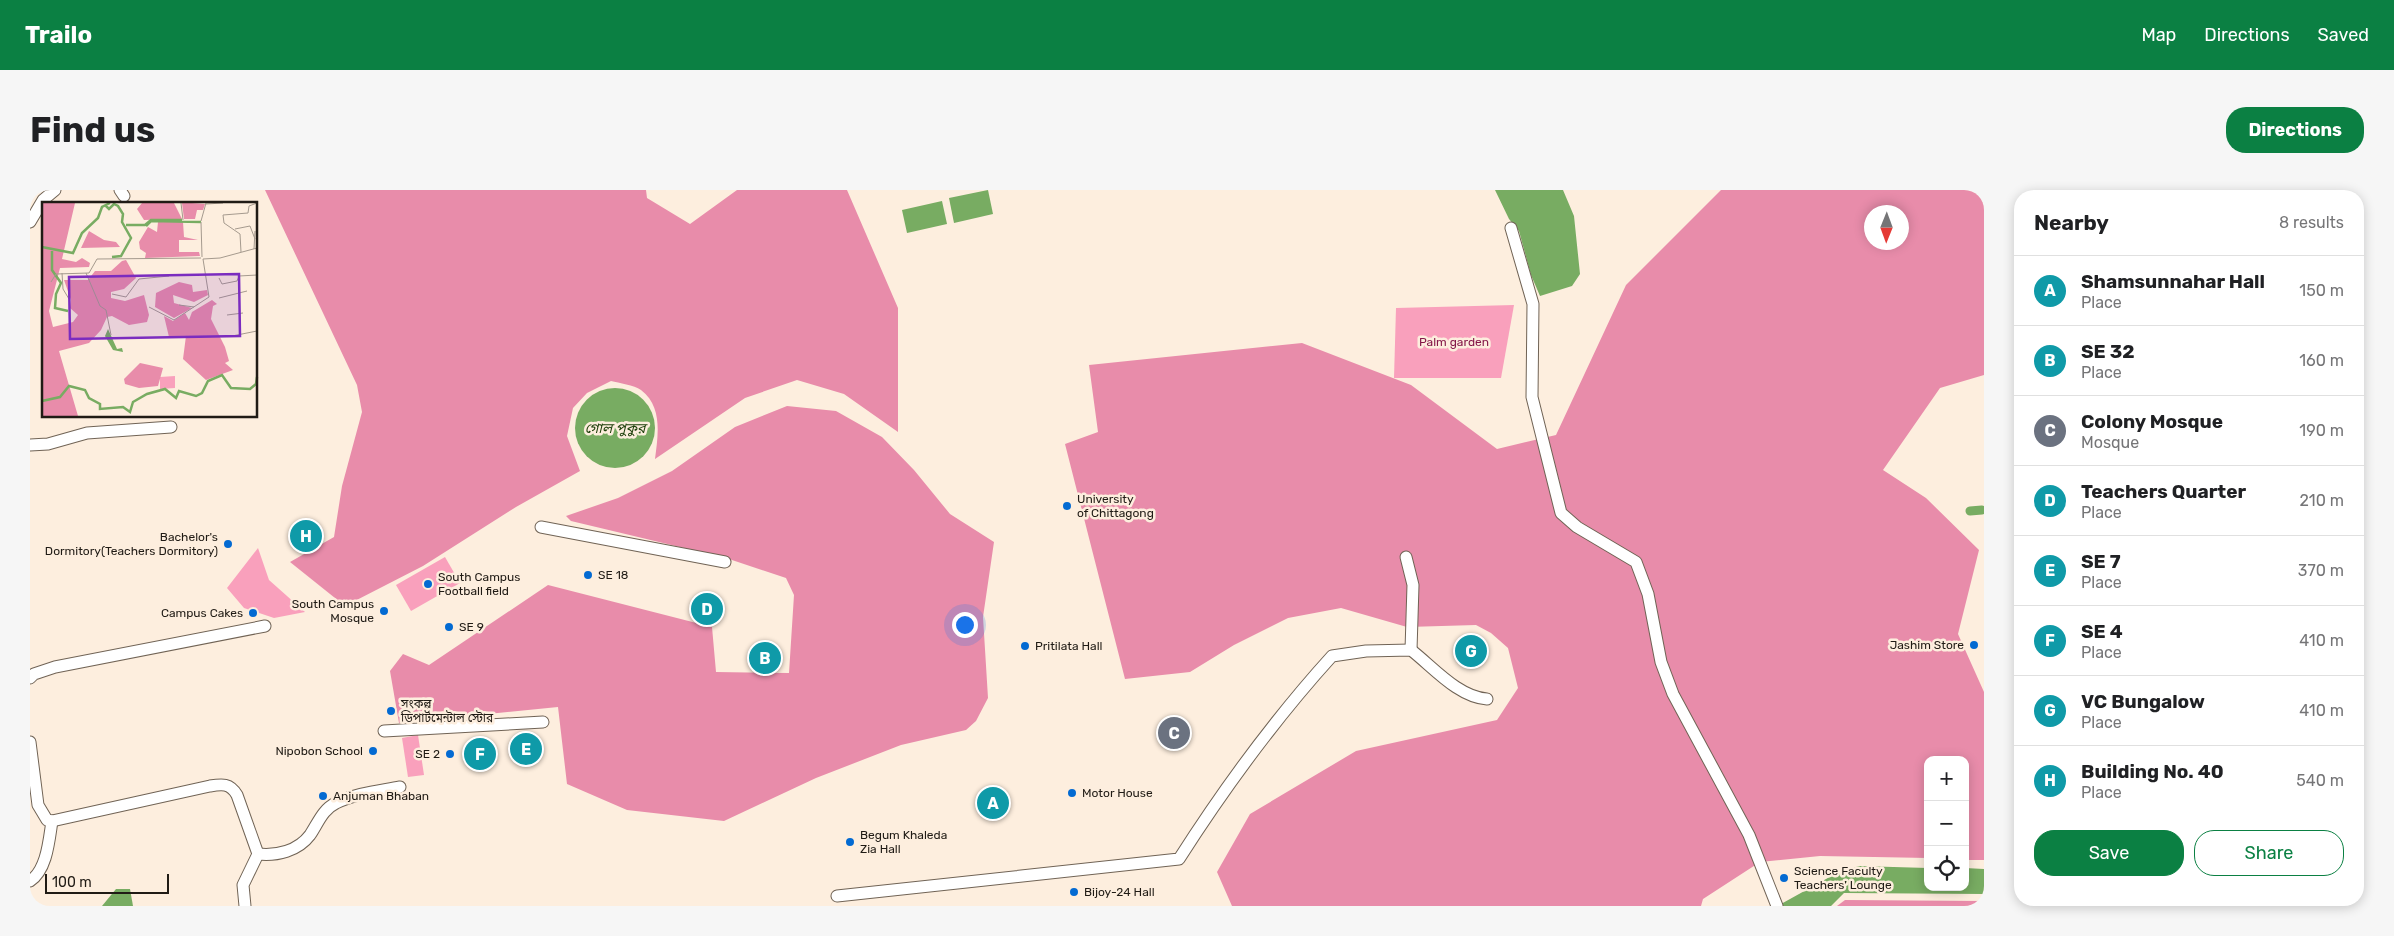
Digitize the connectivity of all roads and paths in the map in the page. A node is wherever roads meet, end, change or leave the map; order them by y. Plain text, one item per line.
1 (55, 190) edge
2 (30, 222) edge
3 (1511, 228) dead end
4 (170, 427) dead end
5 (30, 445) edge
6 (541, 527) dead end
7 (1406, 556) dead end
8 (725, 562) dead end
9 (264, 626) dead end
10 (1411, 650) junction
11 (30, 678) edge
12 (1487, 699) dead end
13 (543, 722) dead end
14 (384, 731) dead end
15 (30, 742) edge
16 (400, 787) dead end
17 (52, 821) junction
18 (258, 854) junction
19 (30, 881) edge
20 (837, 896) dead end
21 (245, 906) edge
22 (1778, 906) edge

1 - 2 street
3 - 22 street
4 - 5 street
6 - 8 street
7 - 10 street
9 - 11 street
10 - 12 street
10 - 20 street
13 - 14 street
15 - 17 street
16 - 18 street
17 - 18 street
17 - 19 street
18 - 21 street

